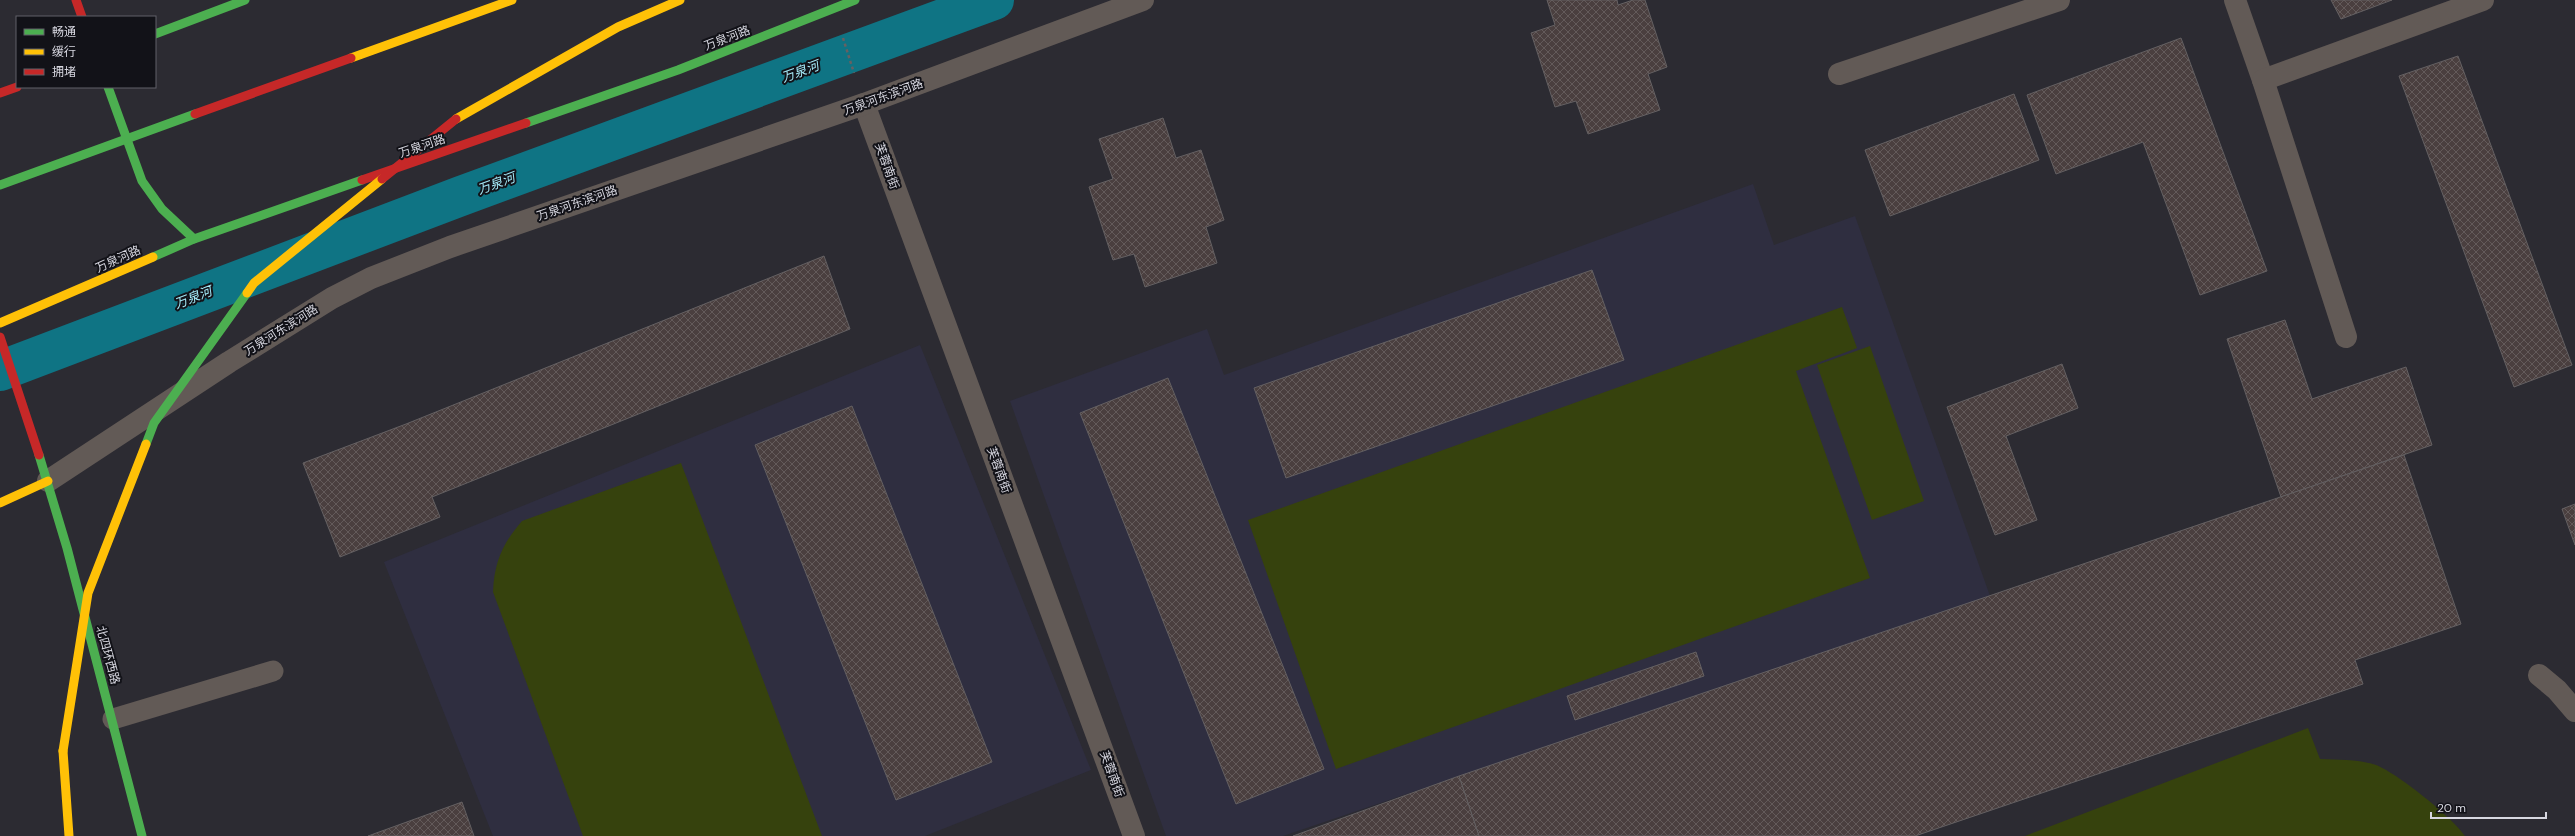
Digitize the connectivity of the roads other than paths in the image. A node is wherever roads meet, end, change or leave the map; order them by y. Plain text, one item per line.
1 (76, 0) edge
2 (245, 0) edge
3 (512, 0) edge
4 (680, 0) edge
5 (855, 0) edge
6 (1143, 0) edge
7 (2059, 0) edge
8 (2235, 0) edge
9 (2483, 0) edge
10 (82, 16) edge
11 (156, 34) edge
12 (1839, 74) dead end
13 (2263, 80) junction
14 (16, 87) edge
15 (108, 88) edge
16 (0, 93) edge
17 (864, 104) junction
18 (395, 169) junction
19 (0, 185) edge
20 (194, 239) junction
21 (0, 323) edge
22 (0, 337) edge
23 (2346, 337) dead end
24 (48, 481) junction
25 (0, 503) edge
26 (273, 671) dead end
27 (2539, 675) dead end
28 (2575, 711) edge
29 (113, 719) junction
30 (69, 836) edge
31 (142, 836) edge
32 (1134, 836) edge

1 - 10 main road
2 - 11 main road
3 - 19 main road, bridge
4 - 18 main road, bridge
5 - 18 main road, 万泉河路
6 - 17 street, 万泉河东滨河路
7 - 12 street
8 - 13 street
9 - 13 street
13 - 23 street
14 - 16 main road
15 - 20 main road
17 - 24 street, 万泉河东滨河路
17 - 32 street, 芙蓉南街
18 - 20 main road, 万泉河路
18 - 30 main road, bridge
20 - 21 main road, 万泉河路
22 - 24 main road, 北四环西路
24 - 25 main road
24 - 29 main road, 北四环西路
26 - 29 lane
27 - 28 street
29 - 31 main road, 北四环西路

